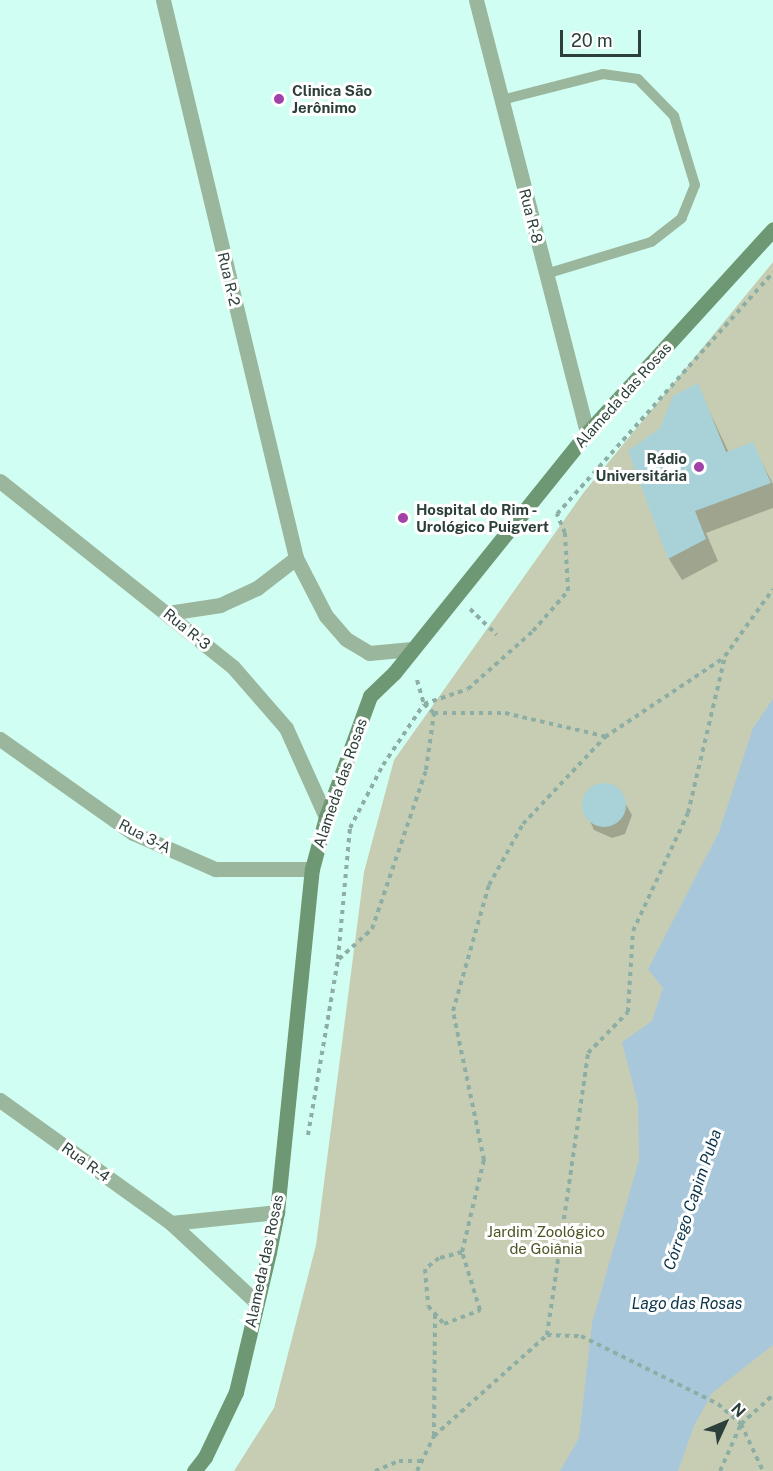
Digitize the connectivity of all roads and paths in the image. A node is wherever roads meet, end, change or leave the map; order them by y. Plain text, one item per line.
1 (163, 0) edge
2 (476, 0) edge
3 (502, 100) junction
4 (773, 229) edge
5 (773, 272) edge
6 (546, 274) junction
7 (587, 433) junction
8 (0, 481) edge
9 (296, 558) junction
10 (773, 589) edge
11 (457, 596) junction
12 (168, 613) junction
13 (497, 634) dead end
14 (412, 649) junction
15 (725, 656) junction
16 (417, 679) dead end
17 (424, 704) junction
18 (434, 713) junction
19 (604, 737) junction
20 (0, 739) edge
21 (326, 817) junction
22 (312, 869) junction
23 (339, 959) junction
24 (0, 1100) edge
25 (307, 1142) dead end
26 (277, 1212) junction
27 (171, 1223) junction
28 (462, 1252) junction
29 (257, 1303) junction
30 (435, 1314) junction
31 (547, 1335) junction
32 (773, 1395) edge
33 (741, 1424) junction
34 (434, 1436) junction
35 (422, 1461) junction
36 (195, 1471) edge
37 (375, 1471) edge
38 (417, 1471) edge
39 (720, 1471) edge
40 (763, 1471) edge

1 - 9 street, Rua R-2
2 - 3 street, Rua R-8
3 - 6 street, Rua R-8
3 - 6 lane
4 - 7 main road, Alameda das Rosas
5 - 17 path
6 - 7 street, Rua R-8
7 - 11 main road, Alameda das Rosas
8 - 12 street, Rua R-3
9 - 12 street
9 - 14 street, Rua R-2
10 - 15 path
11 - 13 path
11 - 14 main road, Alameda das Rosas
12 - 21 street, Rua R-3
14 - 21 main road, Alameda das Rosas
15 - 19 path
15 - 31 path
16 - 17 path
17 - 18 path
17 - 23 path
18 - 19 path
18 - 23 path
19 - 28 path
20 - 22 street, Rua 3-A
21 - 22 main road, Alameda das Rosas
22 - 26 main road, Alameda das Rosas
23 - 25 path
24 - 27 street, Rua R-4
26 - 27 street
26 - 29 main road, Alameda das Rosas
27 - 29 street, Rua R-4
28 - 30 path
28 - 30 path
29 - 36 main road, Alameda das Rosas
30 - 34 path
31 - 33 path
31 - 34 path
32 - 33 path
33 - 39 path
33 - 40 path
34 - 35 path
35 - 37 path
35 - 38 path

